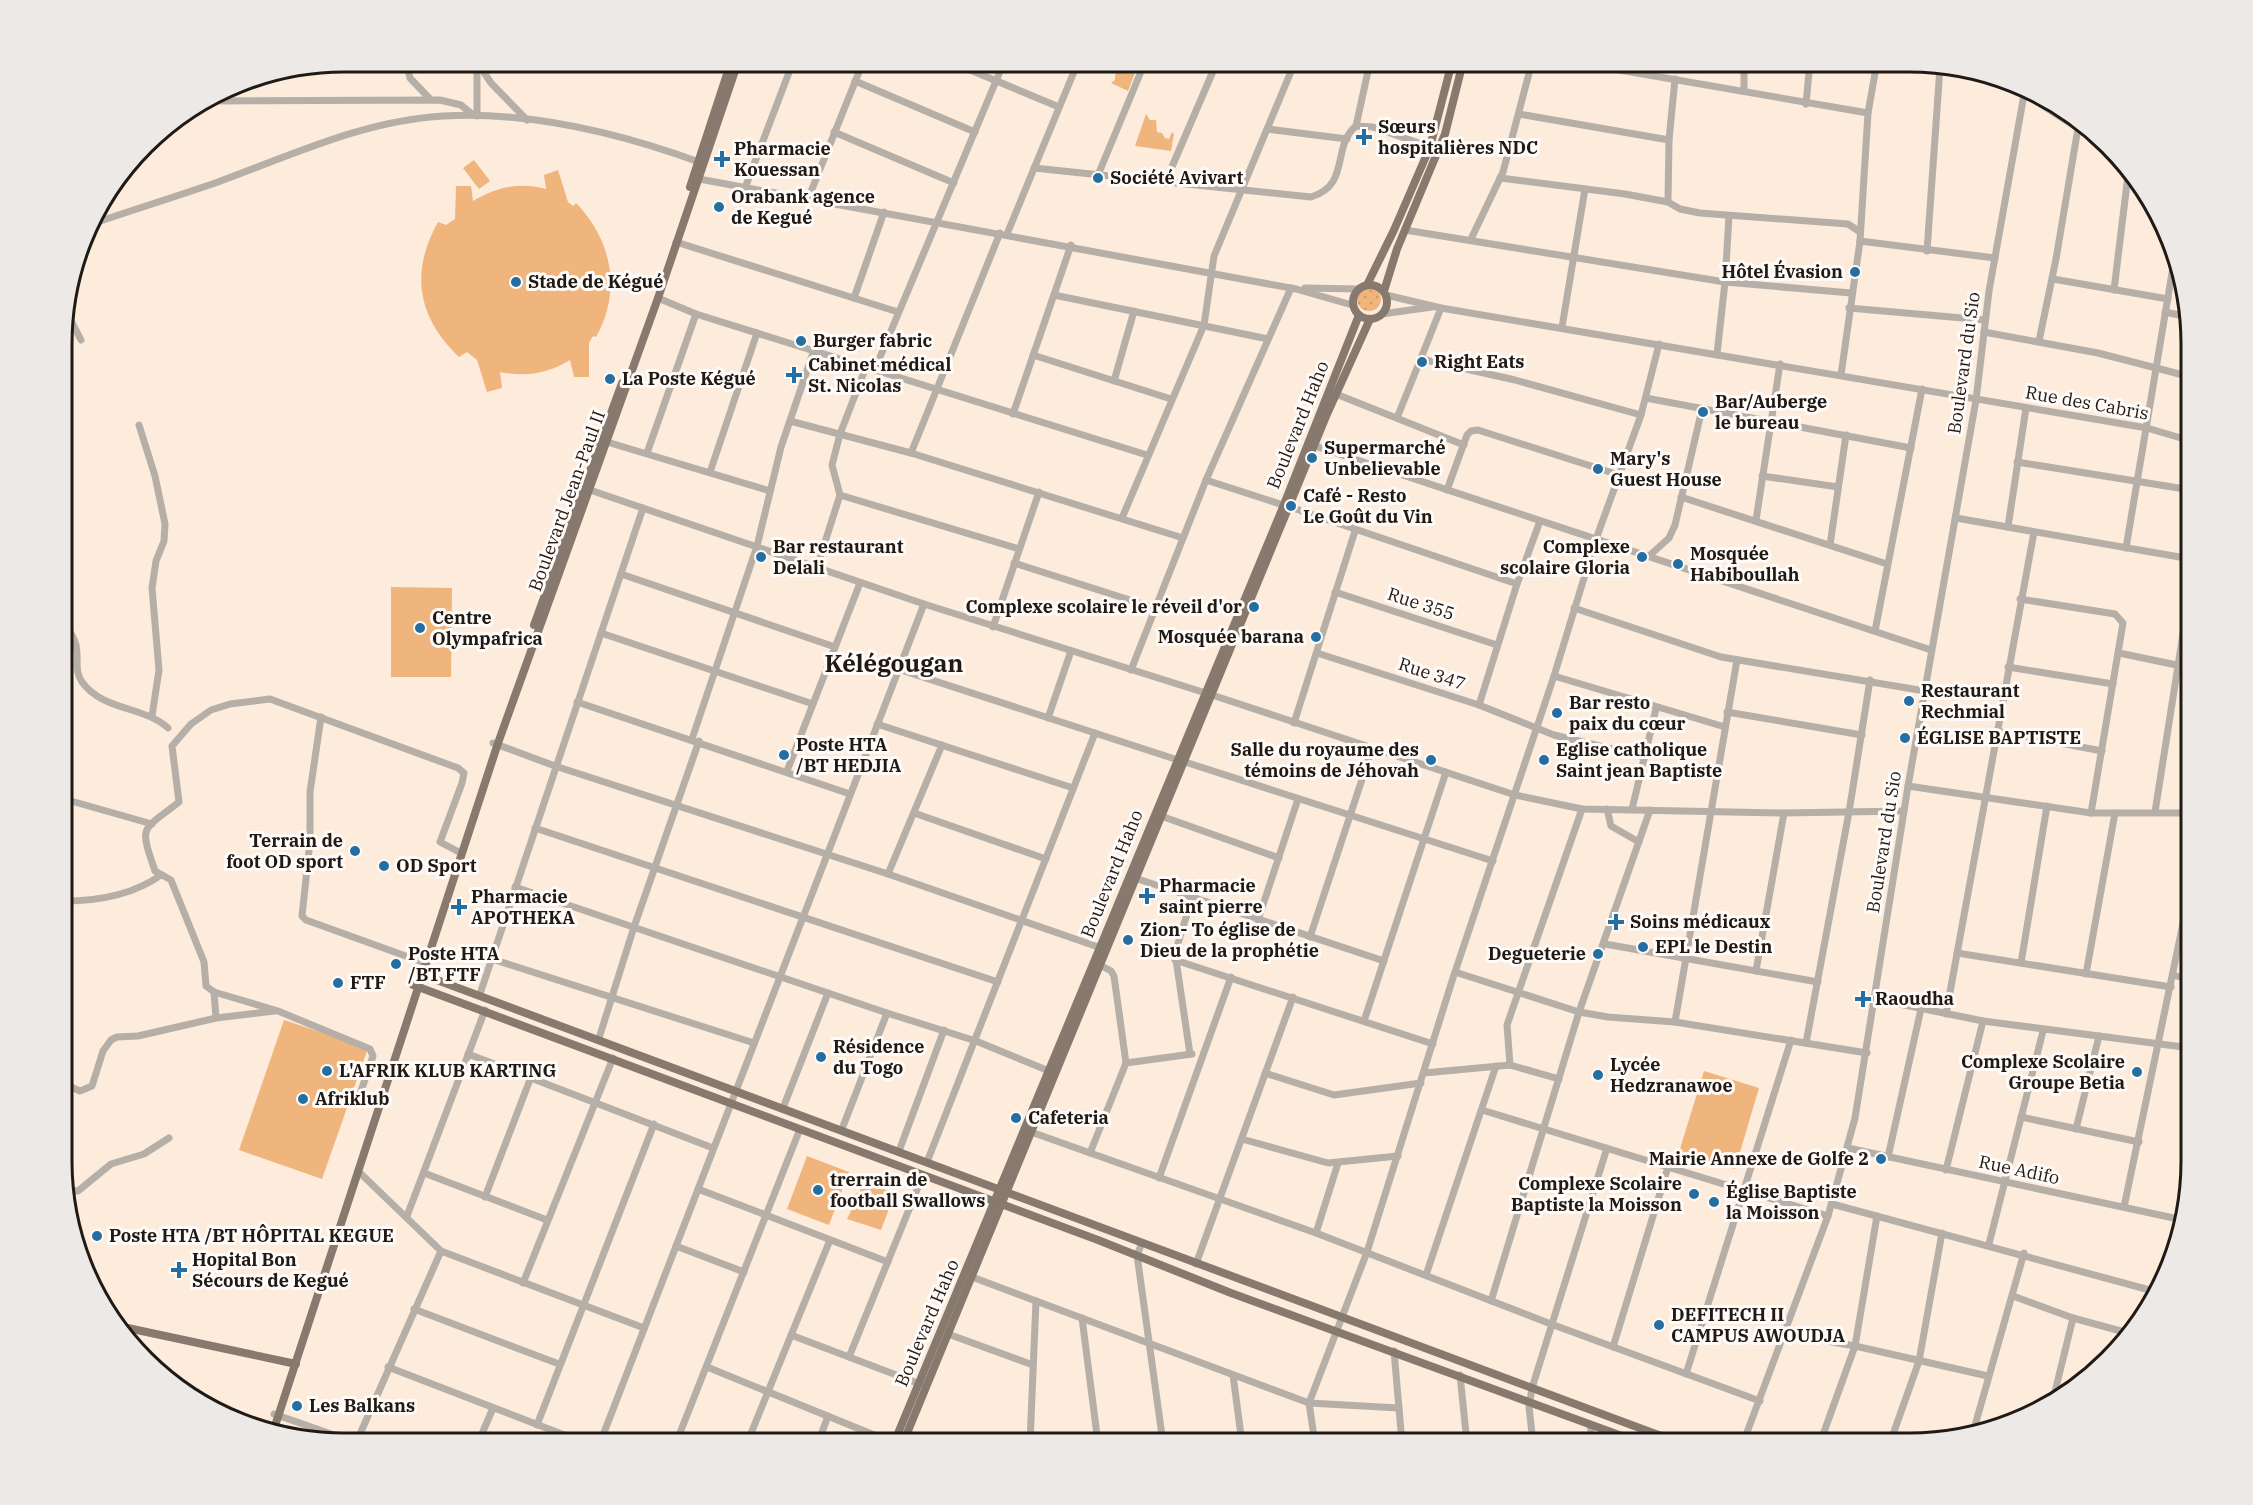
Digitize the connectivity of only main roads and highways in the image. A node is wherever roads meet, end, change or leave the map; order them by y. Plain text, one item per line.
1 (728, 72) edge
2 (734, 72) edge
3 (1449, 72) edge
4 (1460, 72) edge
5 (701, 162) junction
6 (1362, 287) junction
7 (1385, 293) junction
8 (1359, 315) junction
9 (1370, 319) junction
10 (1287, 506) junction
11 (495, 743) junction
12 (1103, 948) junction
13 (423, 962) junction
14 (419, 973) junction
15 (416, 985) junction
16 (1003, 1190) junction
17 (998, 1203) junction
18 (129, 1328) edge
19 (293, 1365) junction
20 (276, 1415) junction
21 (272, 1423) edge
22 (274, 1424) edge
23 (898, 1433) edge
24 (907, 1433) edge
25 (1613, 1433) edge
26 (1653, 1433) edge

1 - 5 main road, Boulevard Jean-Paul II
2 - 5 main road, Boulevard Jean-Paul II
3 - 6 main road
4 - 7 main road
5 - 11 main road, Boulevard Jean-Paul II
5 - 11 main road, Boulevard Jean-Paul II
6 - 7 main road
6 - 8 main road
7 - 9 main road
8 - 9 main road
8 - 10 main road, Boulevard Haho
9 - 10 main road, Boulevard Haho
10 - 12 main road, Boulevard Haho
11 - 13 main road, Boulevard Jean-Paul II
11 - 13 main road, Boulevard Jean-Paul II
12 - 16 main road, Boulevard Haho
12 - 16 main road, Boulevard Haho
13 - 14 main road, Boulevard Jean-Paul II
14 - 15 main road, Boulevard Jean-Paul II
14 - 16 main road
15 - 17 main road
15 - 19 main road, Boulevard Jean-Paul II
15 - 19 main road, Boulevard Jean-Paul II
16 - 17 main road, Boulevard Haho
16 - 26 main road
17 - 23 main road, Boulevard Haho
17 - 24 main road, Boulevard Haho
17 - 25 main road
18 - 19 main road
19 - 20 main road, Boulevard Jean-Paul II
20 - 21 main road, Boulevard Jean-Paul II
20 - 22 main road, Boulevard Jean-Paul II

